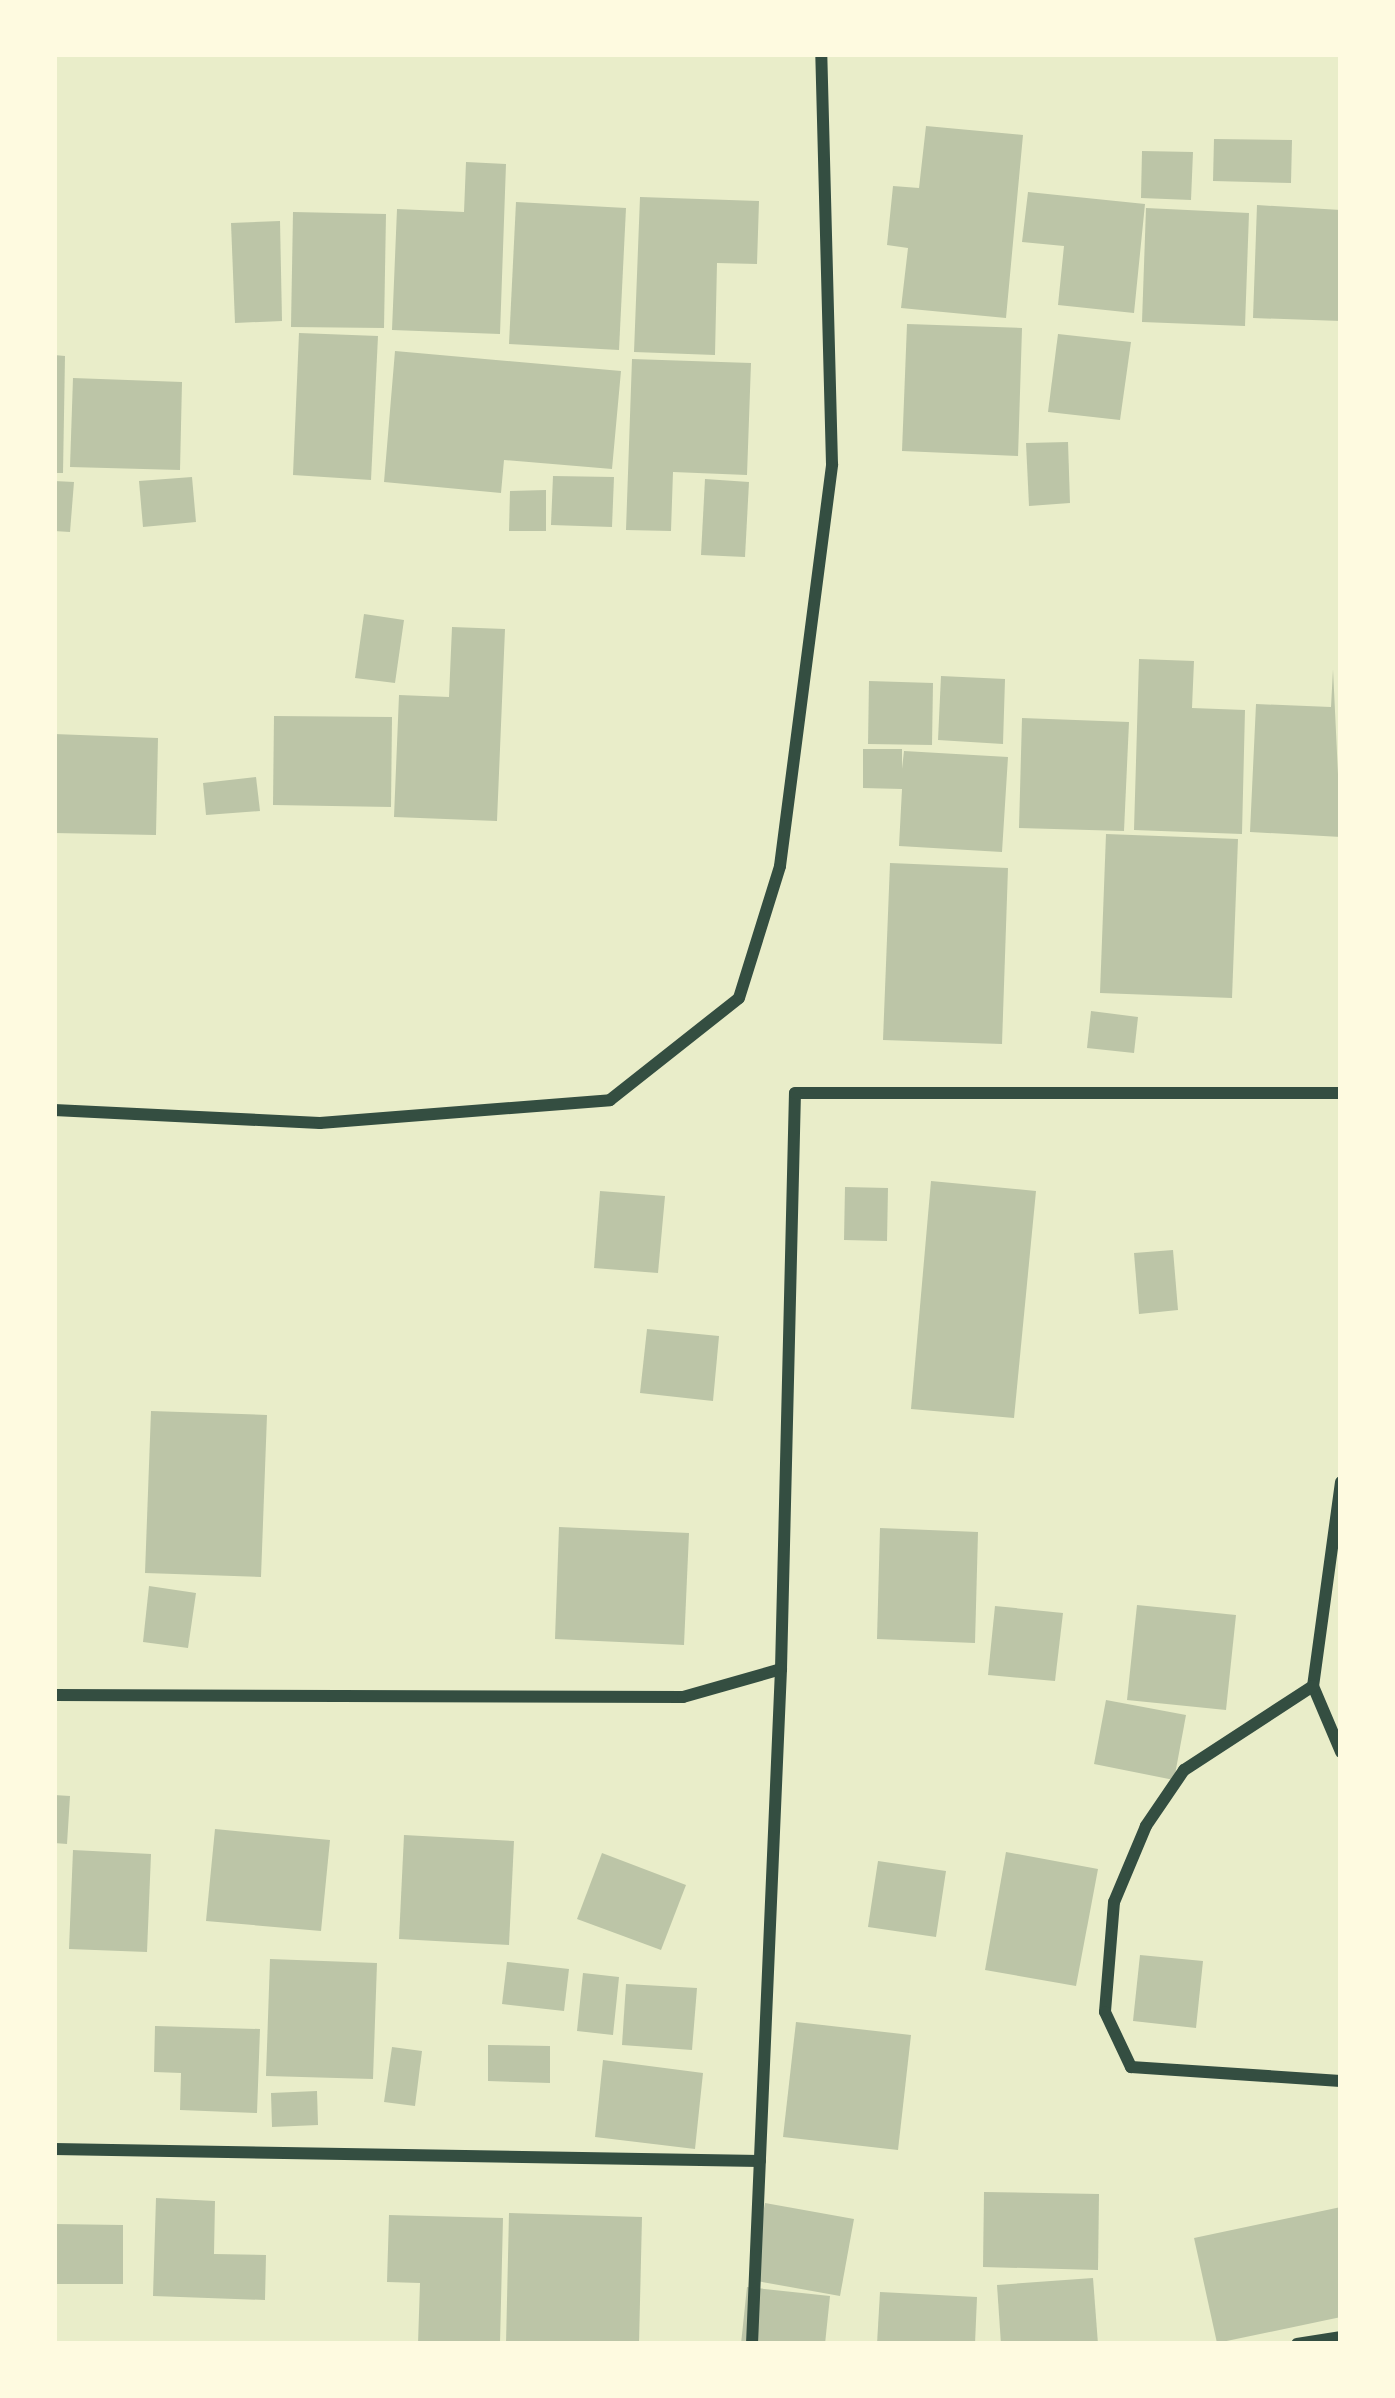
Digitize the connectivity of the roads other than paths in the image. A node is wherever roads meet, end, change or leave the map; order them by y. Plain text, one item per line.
1 (820, 54) edge
2 (1341, 1093) edge
3 (54, 1110) edge
4 (1341, 1482) edge
5 (781, 1669) junction
6 (1313, 1685) junction
7 (54, 1695) edge
8 (1341, 1752) edge
9 (1341, 2081) edge
10 (54, 2149) edge
11 (760, 2161) junction
12 (1341, 2337) edge
13 (752, 2344) edge
14 (1297, 2344) edge

1 - 3 street
2 - 5 street
4 - 6 street
5 - 7 street
5 - 11 street
6 - 8 street
6 - 9 street
10 - 11 street
11 - 13 street
12 - 14 street

